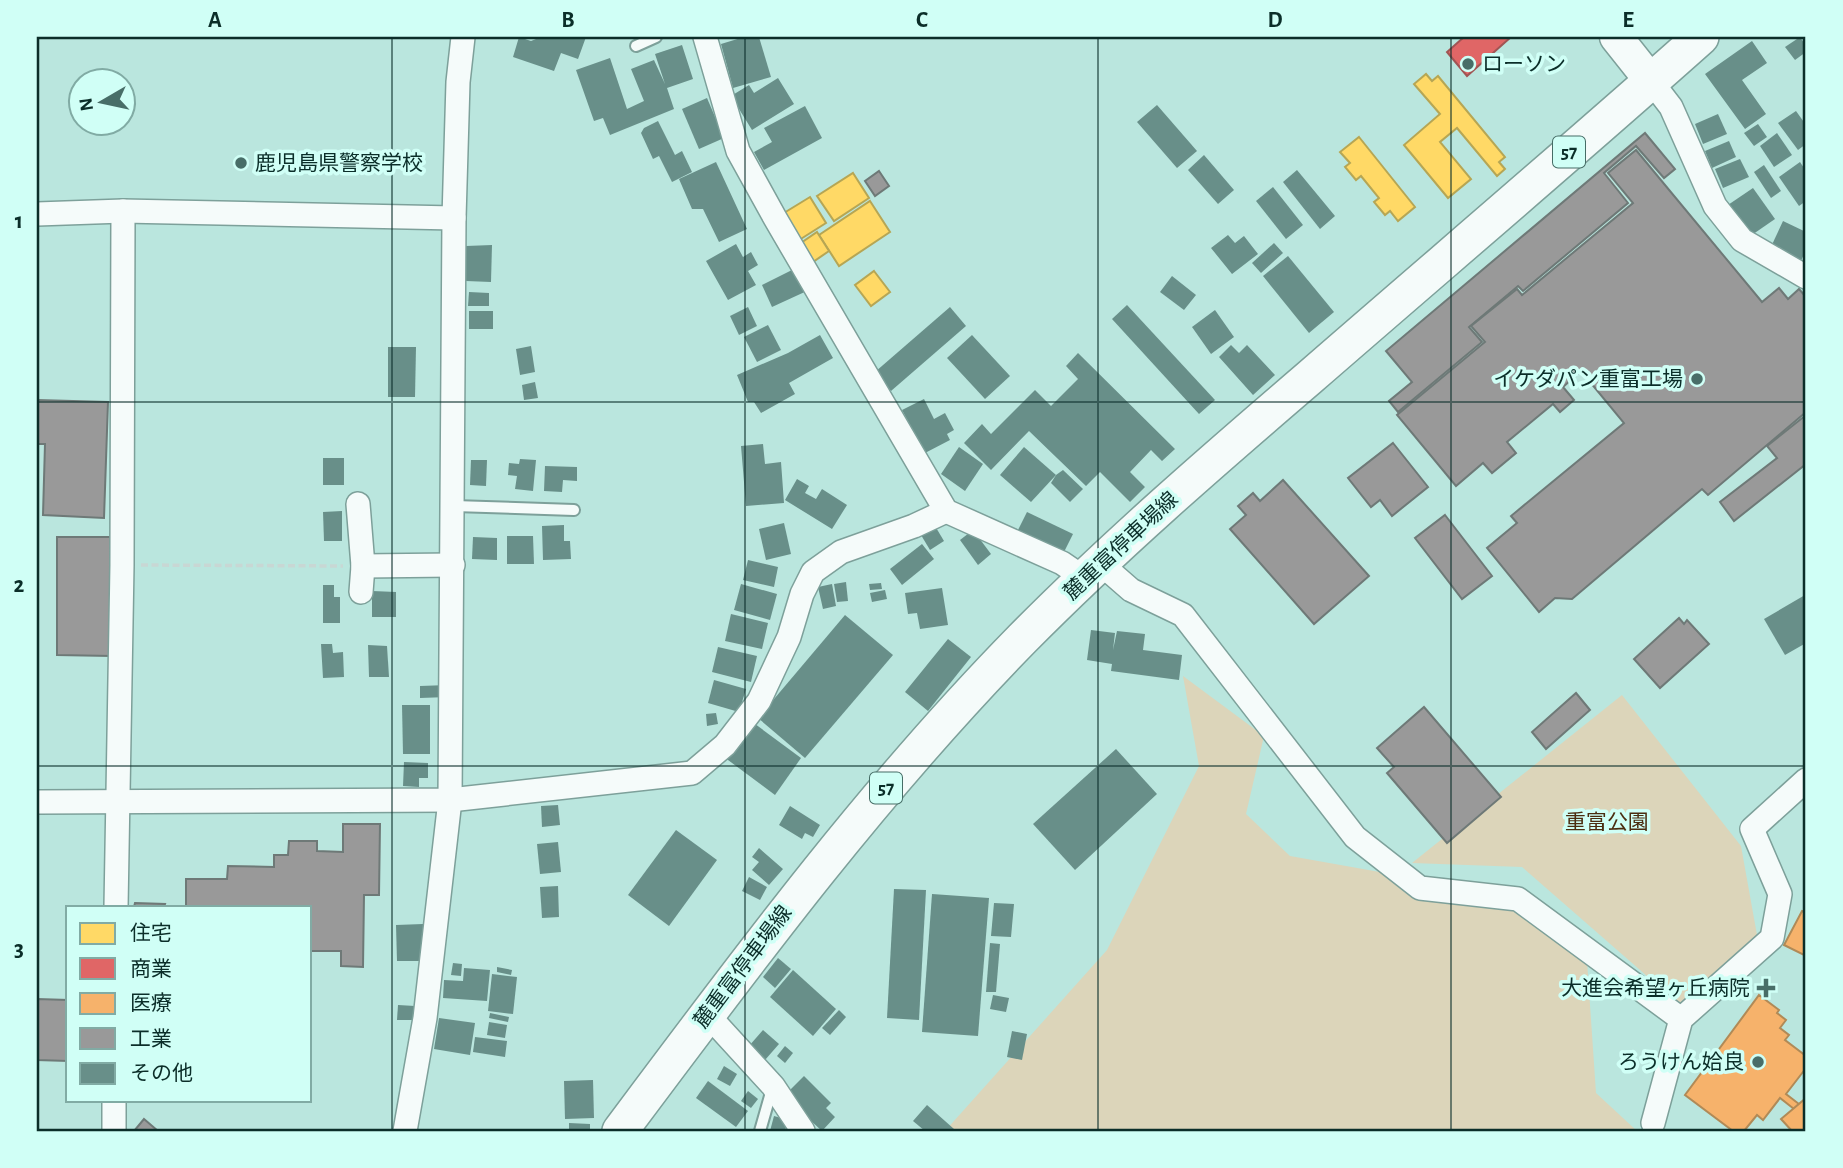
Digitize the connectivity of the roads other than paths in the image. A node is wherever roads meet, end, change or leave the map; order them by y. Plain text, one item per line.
1 (463, 37) edge
2 (656, 37) edge
3 (705, 37) edge
4 (1616, 37) edge
5 (1701, 37) edge
6 (636, 46) dead end
7 (1651, 81) junction
8 (123, 211) junction
9 (37, 214) edge
10 (454, 218) junction
11 (1806, 277) edge
12 (358, 504) dead end
13 (454, 506) junction
14 (574, 510) dead end
15 (946, 511) junction
16 (453, 565) junction
17 (363, 566) junction
18 (1092, 570) junction
19 (361, 592) dead end
20 (1806, 780) edge
21 (450, 800) junction
22 (37, 802) edge
23 (118, 802) junction
24 (116, 906) edge
25 (707, 1014) junction
26 (1681, 1019) junction
27 (773, 1086) junction
28 (114, 1102) edge
29 (1653, 1123) dead end
30 (114, 1131) edge
31 (405, 1131) edge
32 (620, 1131) edge
33 (760, 1131) edge
34 (803, 1131) edge

1 - 10 street
2 - 6 lane
3 - 15 street
4 - 7 main road
5 - 7 main road, 麓重富停車場線 / 57
7 - 11 street
7 - 18 main road, 麓重富停車場線 / 57
8 - 9 street
8 - 10 street
8 - 23 street
10 - 13 street
12 - 17 street
13 - 14 lane
13 - 16 street
15 - 18 street
15 - 21 street
16 - 17 street
16 - 21 street
17 - 19 street
18 - 25 main road, 麓重富停車場線 / 57
18 - 26 street
20 - 26 street
21 - 23 street
21 - 31 street
22 - 23 street
23 - 24 street
25 - 27 street
25 - 32 main road, 麓重富停車場線 / 57
26 - 29 street
27 - 33 lane
27 - 34 street
28 - 30 street

